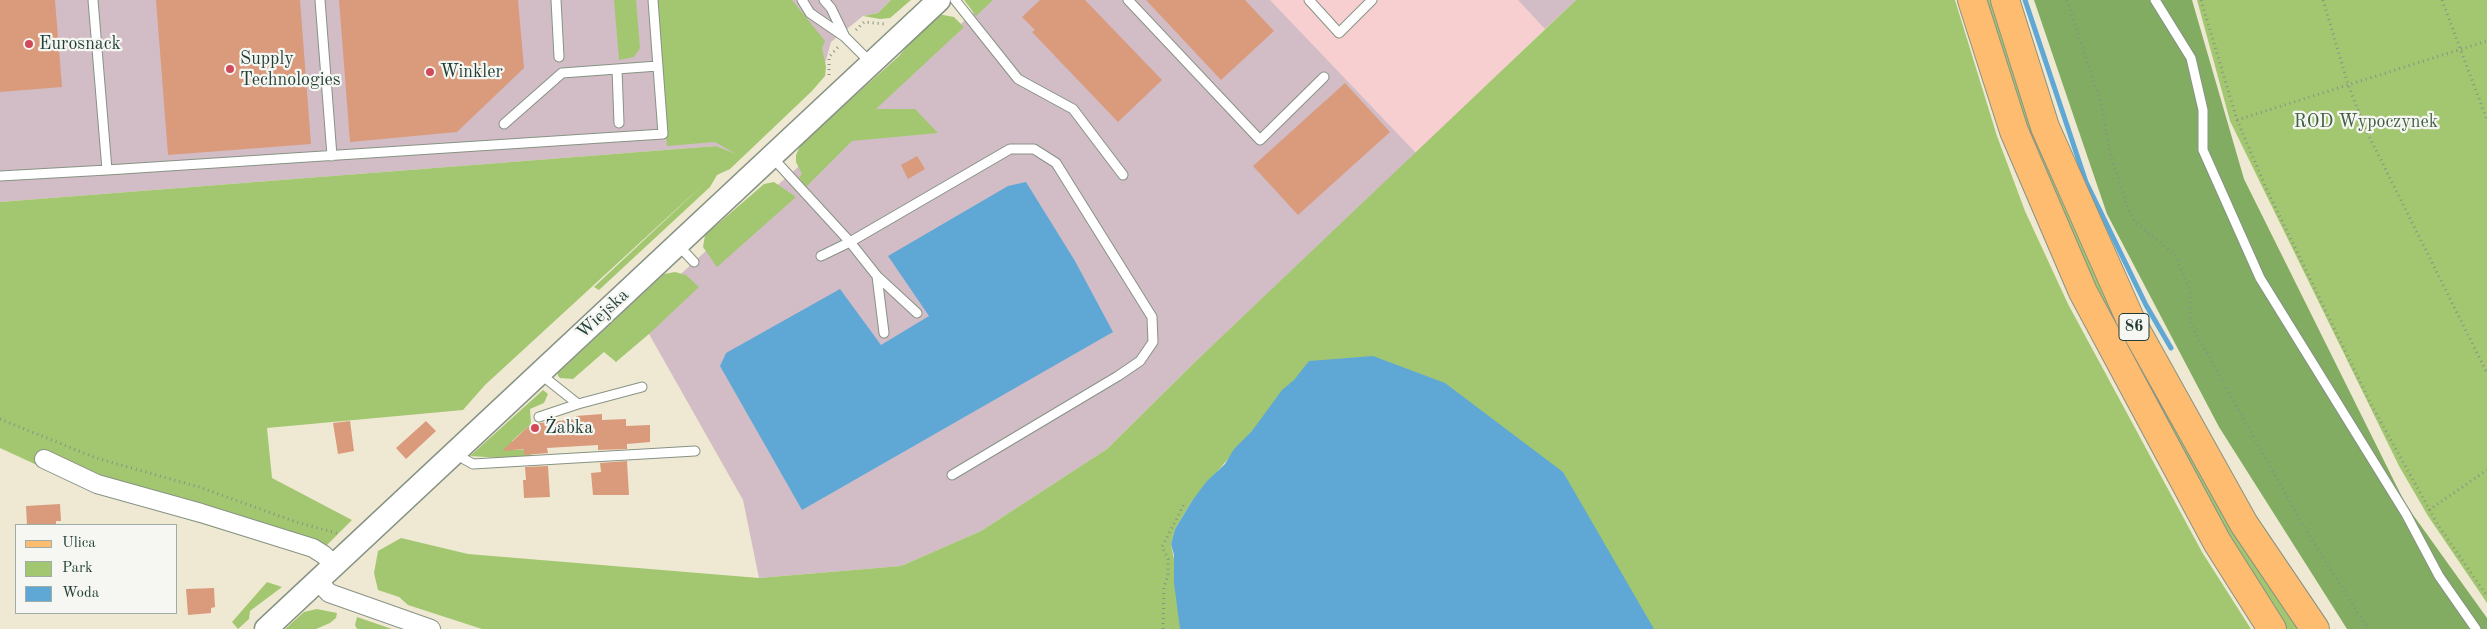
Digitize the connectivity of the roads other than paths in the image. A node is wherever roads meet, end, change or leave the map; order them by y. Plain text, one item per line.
1 (93, 0) edge
2 (320, 0) edge
3 (556, 0) edge
4 (653, 0) edge
5 (802, 0) edge
6 (824, 0) edge
7 (939, 0) edge
8 (955, 0) edge
9 (1128, 0) edge
10 (1309, 0) edge
11 (1372, 0) edge
12 (1972, 0) edge
13 (2005, 0) edge
14 (2155, 0) edge
15 (845, 37) junction
16 (559, 57) dead end
17 (871, 64) junction
18 (658, 66) junction
19 (617, 69) junction
20 (1324, 77) dead end
21 (619, 123) dead end
22 (504, 124) dead end
23 (332, 156) junction
24 (772, 156) junction
25 (107, 170) junction
26 (1123, 175) dead end
27 (0, 176) edge
28 (850, 242) junction
29 (678, 244) junction
30 (821, 256) dead end
31 (694, 262) dead end
32 (877, 276) junction
33 (917, 313) dead end
34 (884, 333) dead end
35 (539, 373) junction
36 (642, 387) dead end
37 (578, 404) junction
38 (539, 417) dead end
39 (456, 450) junction
40 (695, 451) dead end
41 (44, 459) dead end
42 (952, 475) dead end
43 (334, 565) junction
44 (318, 581) junction
45 (266, 629) edge
46 (432, 629) edge
47 (2272, 629) edge
48 (2315, 629) edge
49 (2476, 629) edge

1 - 25 lane
2 - 23 lane
3 - 16 lane
4 - 18 lane
5 - 15 lane
6 - 15 lane
7 - 17 street, Wiejska
8 - 26 lane
9 - 20 lane
10 - 11 lane
12 - 47 main road, 86
13 - 48 main road, 86
14 - 49 lane
15 - 17 lane
17 - 24 street, Wiejska
18 - 19 lane
18 - 23 lane
19 - 21 lane
19 - 22 lane
23 - 25 lane
24 - 28 lane
24 - 29 street, Wiejska
25 - 27 lane
28 - 30 lane
28 - 32 lane
28 - 42 lane
29 - 31 lane
29 - 35 street, Wiejska
32 - 33 lane
32 - 34 lane
35 - 37 lane
35 - 39 street, Wiejska
36 - 37 lane
37 - 38 lane
39 - 40 lane
39 - 43 street, Wiejska
41 - 43 street
43 - 44 street, Wiejska
44 - 45 street, Wiejska
44 - 46 street

